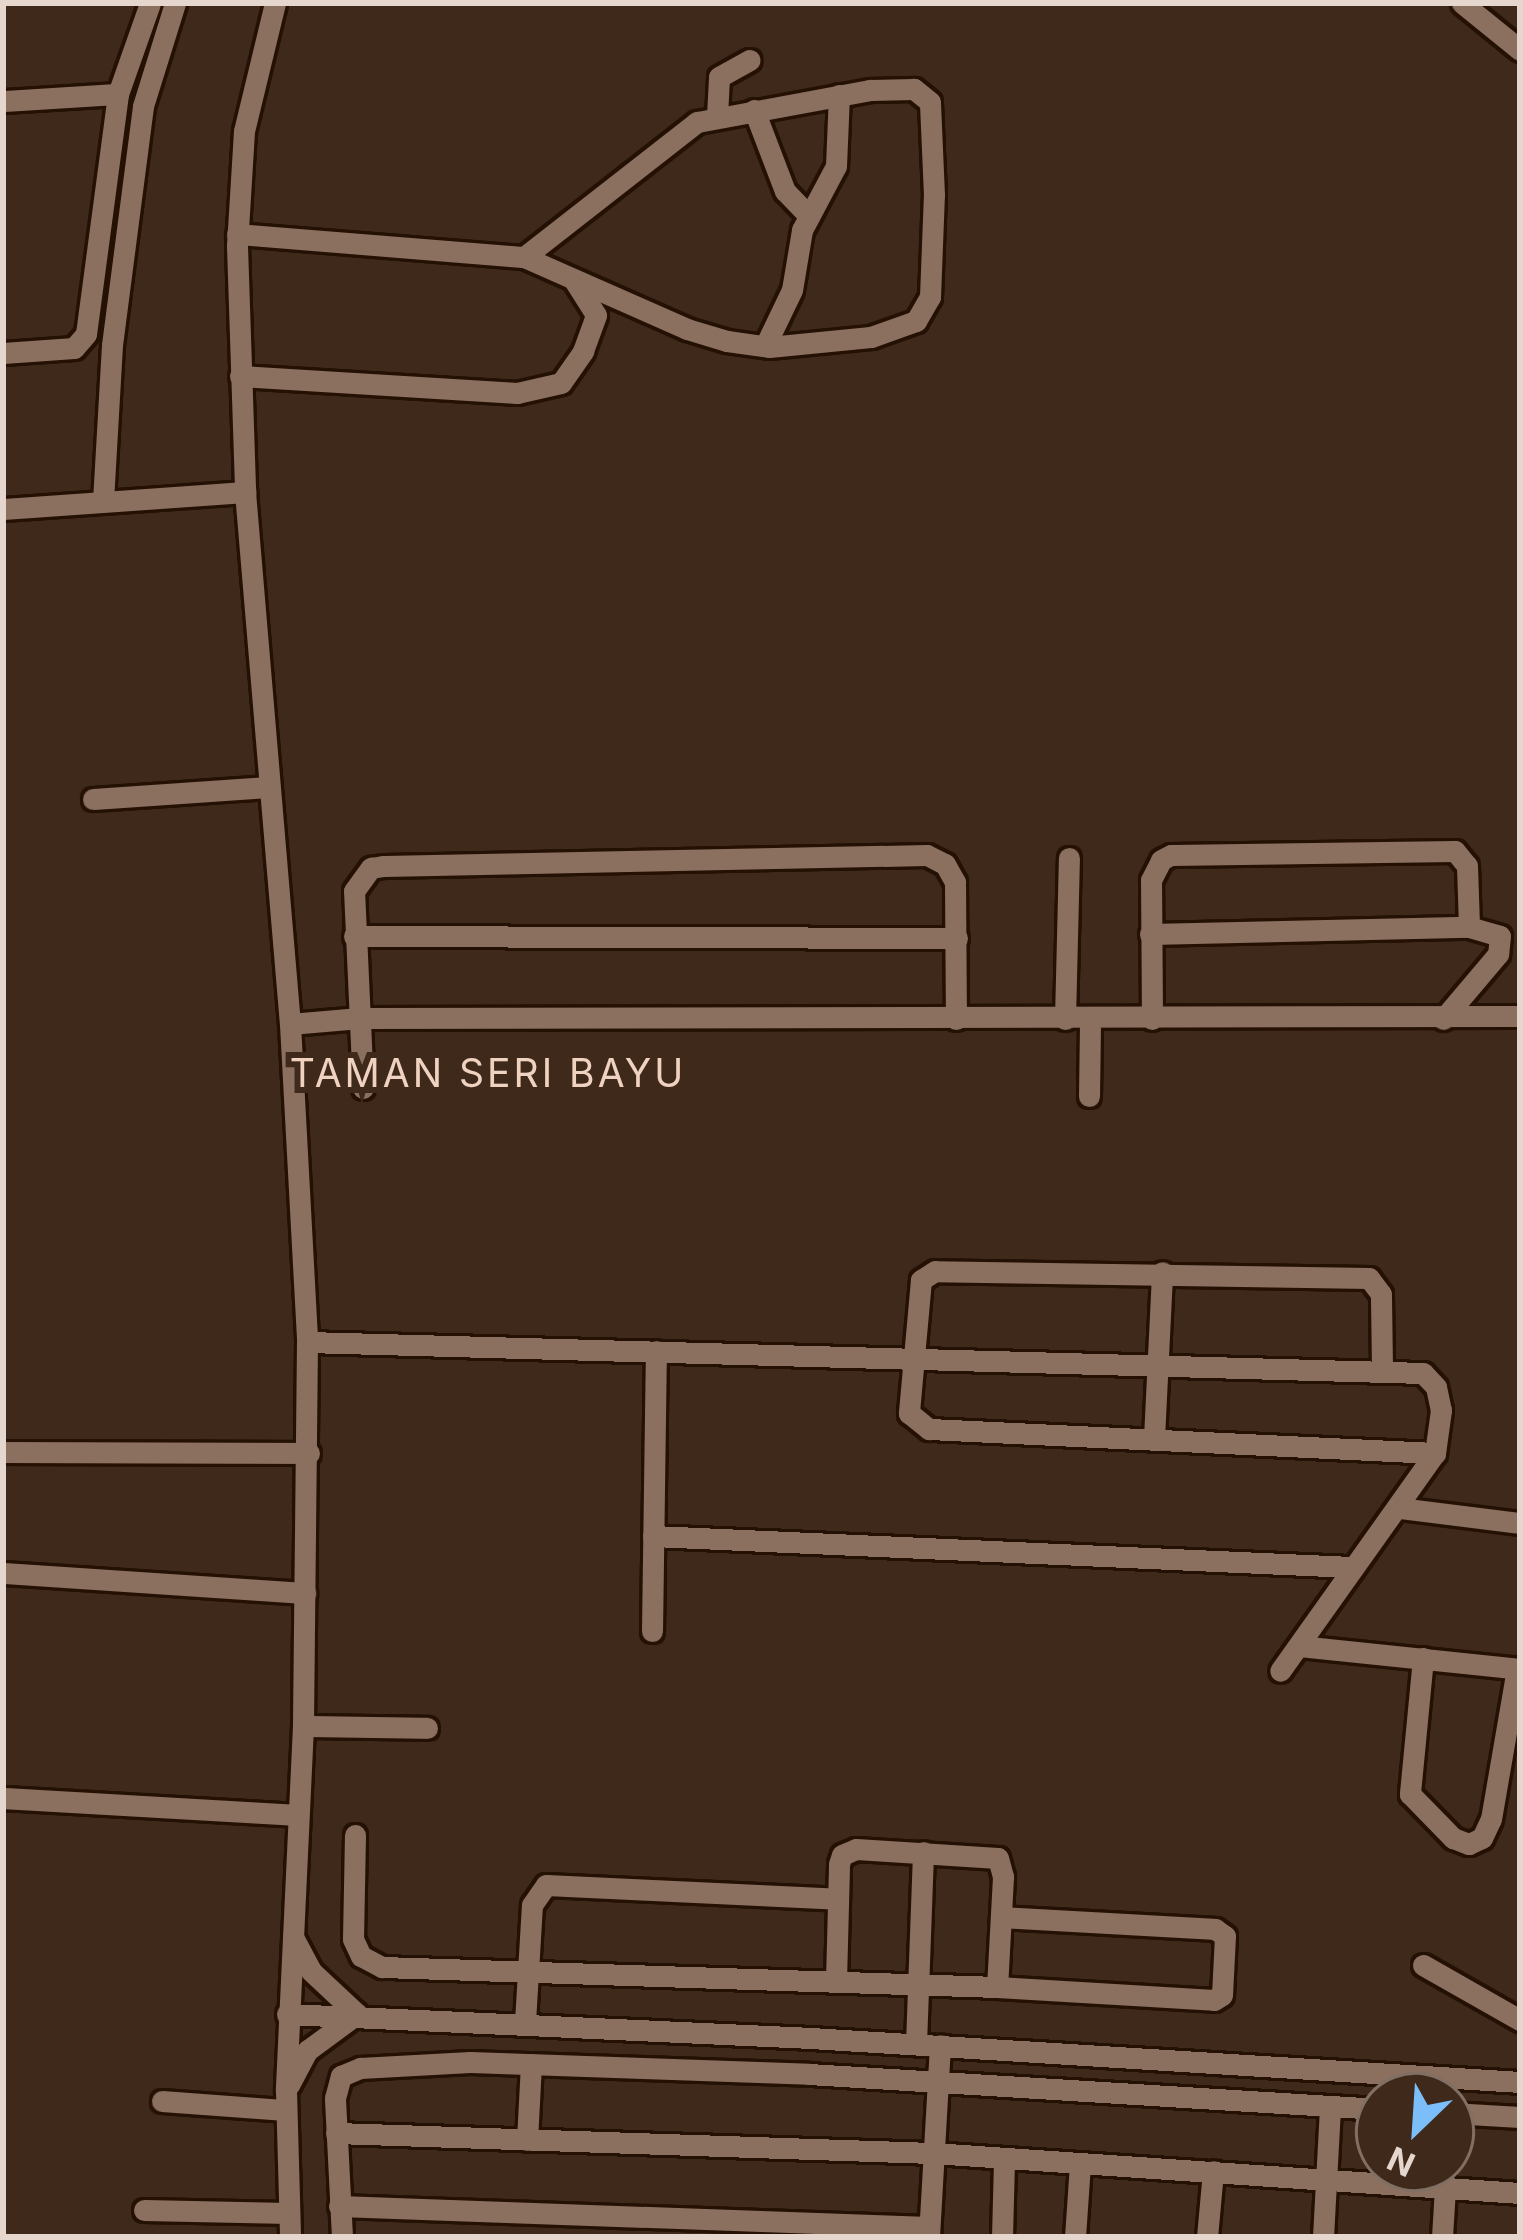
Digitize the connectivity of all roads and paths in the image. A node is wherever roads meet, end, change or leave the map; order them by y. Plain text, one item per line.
1 (149, 3) edge
2 (175, 3) edge
3 (275, 3) edge
4 (1462, 3) edge
5 (1520, 50) edge
6 (750, 60) dead end
7 (118, 94) junction
8 (839, 95) junction
9 (3, 101) edge
10 (754, 110) junction
11 (717, 116) junction
12 (809, 216) junction
13 (237, 234) junction
14 (524, 257) junction
15 (574, 280) junction
16 (765, 346) junction
17 (3, 353) edge
18 (240, 376) junction
19 (245, 492) junction
20 (103, 501) junction
21 (3, 509) edge
22 (269, 787) junction
23 (93, 799) dead end
24 (1069, 858) dead end
25 (1469, 927) junction
26 (1150, 934) junction
27 (354, 936) junction
28 (957, 938) junction
29 (1520, 1016) edge
30 (359, 1018) junction
31 (956, 1019) junction
32 (1065, 1019) junction
33 (1152, 1019) junction
34 (1443, 1019) junction
35 (1090, 1020) junction
36 (290, 1024) junction
37 (363, 1088) dead end
38 (1089, 1096) dead end
39 (1162, 1272) junction
40 (307, 1342) junction
41 (656, 1351) junction
42 (914, 1357) junction
43 (1159, 1363) junction
44 (1382, 1369) junction
45 (1154, 1438) junction
46 (3, 1452) edge
47 (309, 1453) junction
48 (1435, 1453) junction
49 (1400, 1508) junction
50 (1520, 1523) edge
51 (653, 1535) junction
52 (1353, 1567) junction
53 (3, 1574) edge
54 (305, 1593) junction
55 (652, 1631) dead end
56 (1299, 1646) junction
57 (1423, 1658) junction
58 (1518, 1669) edge
59 (1280, 1671) dead end
60 (303, 1726) junction
61 (427, 1728) dead end
62 (3, 1798) edge
63 (297, 1815) junction
64 (355, 1835) dead end
65 (923, 1852) junction
66 (838, 1899) junction
67 (1001, 1917) junction
68 (290, 1933) junction
69 (1424, 1965) dead end
70 (527, 1973) junction
71 (836, 1981) junction
72 (918, 1986) junction
73 (997, 1987) junction
74 (287, 2014) junction
75 (357, 2014) junction
76 (472, 2019) junction
77 (1520, 2020) edge
78 (526, 2022) junction
79 (916, 2044) junction
80 (940, 2045) junction
81 (470, 2062) junction
82 (531, 2064) junction
83 (1276, 2067) junction
84 (937, 2080) junction
85 (1520, 2082) edge
86 (286, 2100) junction
87 (162, 2101) dead end
88 (1275, 2102) junction
89 (1330, 2105) junction
90 (1355, 2107) edge
91 (1475, 2114) edge
92 (1520, 2117) edge
93 (336, 2132) junction
94 (527, 2140) junction
95 (933, 2153) junction
96 (1004, 2159) junction
97 (1080, 2163) junction
98 (1213, 2171) junction
99 (1327, 2179) junction
100 (1355, 2181) edge
101 (1475, 2190) edge
102 (1445, 2192) edge
103 (1520, 2192) edge
104 (340, 2206) junction
105 (144, 2210) dead end
106 (289, 2213) junction
107 (929, 2232) edge
108 (290, 2237) edge
109 (342, 2237) edge
110 (1002, 2237) edge
111 (1075, 2237) edge
112 (1208, 2237) edge
113 (1323, 2237) edge
114 (1442, 2237) edge

1 - 7 street
2 - 20 street
3 - 13 street
4 - 5 street
6 - 11 street
7 - 9 street
7 - 17 street
8 - 10 street
8 - 12 street
8 - 16 street
10 - 11 street
10 - 12 street
11 - 14 street
12 - 16 street
13 - 14 street
13 - 18 street
14 - 15 street
15 - 16 street
15 - 18 street
18 - 19 street
19 - 20 street
19 - 22 street
20 - 21 street
22 - 23 street
22 - 36 street
24 - 32 street
25 - 26 street
25 - 26 street
25 - 34 street
26 - 33 street
27 - 28 street
27 - 28 street
27 - 30 street
28 - 31 street
29 - 34 street
30 - 31 street
30 - 36 street
30 - 37 street
31 - 32 street
32 - 35 street
33 - 34 street
33 - 35 street
35 - 38 street
36 - 40 street
39 - 42 street
39 - 43 street
39 - 44 street
40 - 41 street
40 - 47 street
41 - 42 street
41 - 51 street
42 - 43 street
42 - 45 street
43 - 44 street
43 - 45 street
44 - 48 street
45 - 48 street
46 - 47 street
47 - 54 street
48 - 49 street
49 - 50 street
49 - 52 street
51 - 52 street
51 - 55 street
52 - 56 street
53 - 54 street
54 - 60 street
56 - 57 street
56 - 59 street
57 - 58 street
57 - 58 street
60 - 61 street
60 - 63 street
62 - 63 street
63 - 68 street
64 - 70 street
65 - 66 street
65 - 67 street
65 - 72 street
66 - 70 street
66 - 71 street
67 - 73 street
67 - 73 street
68 - 74 street
68 - 75 street
69 - 77 street
70 - 71 street
70 - 78 street
71 - 72 street
72 - 73 street
72 - 79 street
74 - 75 street
74 - 86 street
75 - 76 street
75 - 86 street
76 - 78 street
76 - 81 street
78 - 79 street
79 - 80 street
80 - 83 street
80 - 84 street
81 - 82 street
81 - 93 street
82 - 84 street
82 - 94 street
83 - 85 street
83 - 88 street
84 - 88 street
84 - 95 street
86 - 87 street
86 - 106 street
88 - 89 street
89 - 90 street
89 - 99 street
91 - 92 street
93 - 94 street
93 - 104 street
94 - 95 street
95 - 96 street
95 - 107 street
96 - 97 street
96 - 110 street
97 - 98 street
97 - 111 street
98 - 99 street
98 - 112 street
99 - 100 street
99 - 113 street
101 - 103 street
102 - 114 street
104 - 107 street
104 - 109 street
105 - 106 street
106 - 108 street

